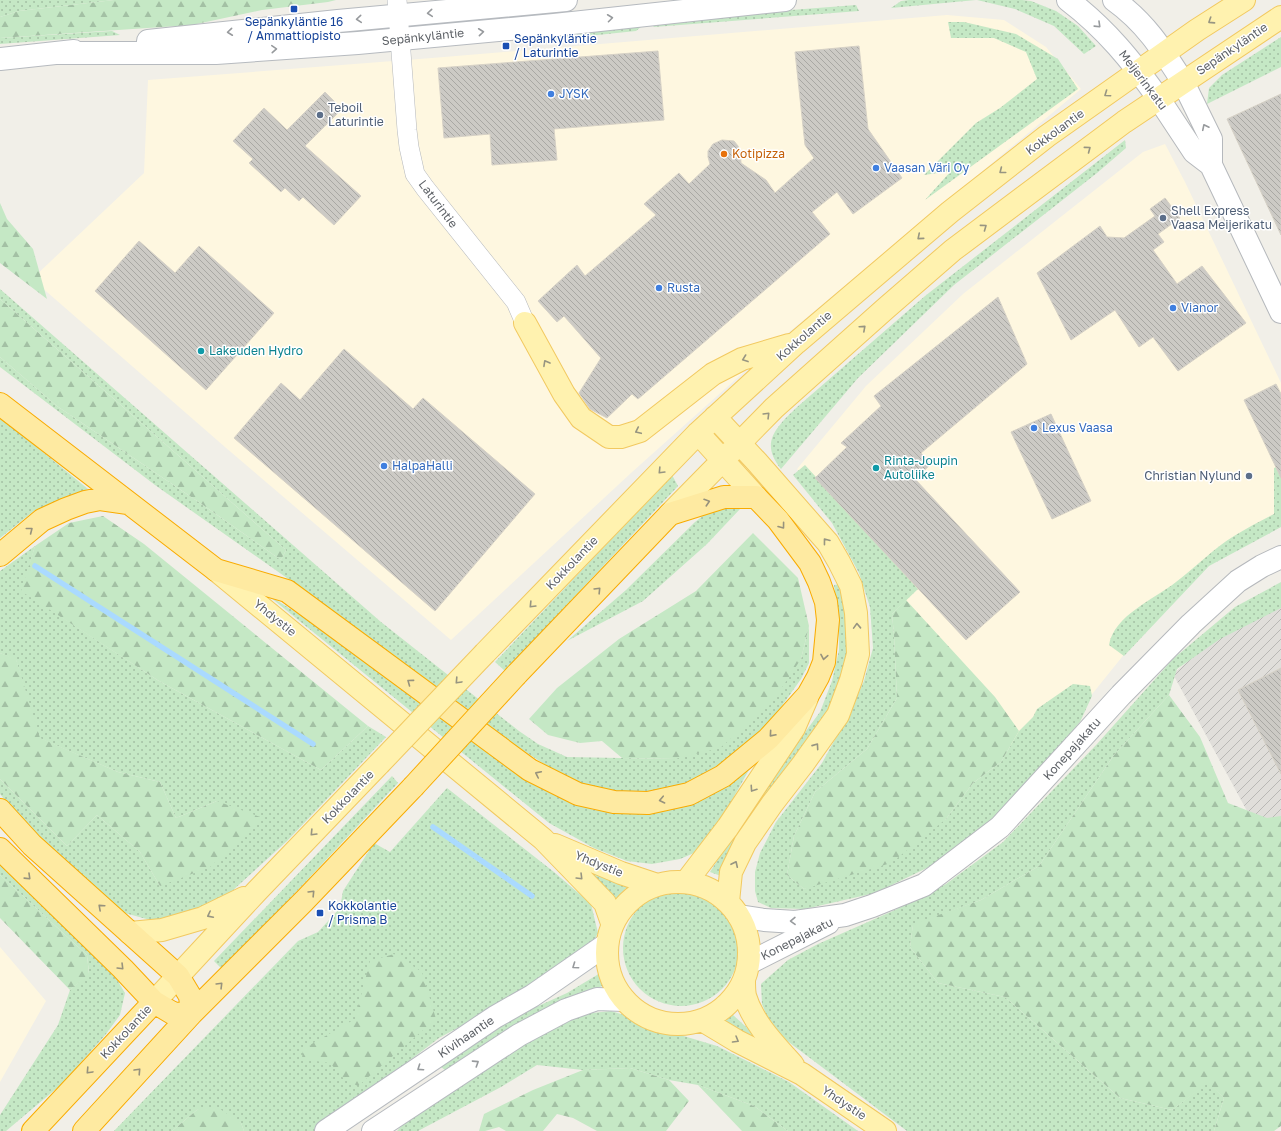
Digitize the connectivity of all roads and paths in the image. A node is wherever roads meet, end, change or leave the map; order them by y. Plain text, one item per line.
1 (566, 0) edge
2 (785, 0) edge
3 (1068, 0) edge
4 (1114, 0) edge
5 (1244, 0) edge
6 (397, 8) edge
7 (1281, 17) edge
8 (400, 40) junction
9 (60, 53) junction
10 (1165, 53) junction
11 (0, 59) edge
12 (1139, 71) junction
13 (1183, 82) junction
14 (1159, 99) junction
15 (1211, 165) junction
16 (1281, 312) edge
17 (525, 324) joint
18 (796, 343) junction
19 (0, 404) edge
20 (715, 417) junction
21 (698, 433) junction
22 (740, 443) junction
23 (722, 460) junction
24 (756, 497) junction
25 (129, 503) junction
26 (670, 514) junction
27 (0, 555) edge
28 (1281, 556) edge
29 (216, 570) junction
30 (808, 695) junction
31 (0, 810) edge
32 (543, 839) junction
33 (0, 849) edge
34 (686, 882) junction
35 (657, 884) junction
36 (257, 891) junction
37 (733, 909) junction
38 (845, 914) junction
39 (130, 933) junction
40 (610, 933) junction
41 (746, 972) junction
42 (178, 976) junction
43 (624, 1000) junction
44 (154, 1002) junction
45 (192, 1013) junction
46 (702, 1020) junction
47 (802, 1074) junction
48 (33, 1131) edge
49 (84, 1131) edge
50 (327, 1131) edge
51 (373, 1131) edge
52 (885, 1131) edge

1 -> 6 main road, Sepänkyläntie
8 -> 2 main road, Sepänkyläntie
3 -> 12 main road, Meijerinkatu
4 - 10 main road, Meijerinkatu
5 -> 10 main road
6 - 8 street, Laturintie
6 -> 9 main road, Sepänkyläntie
7 - 13 main road, Sepänkyläntie
9 -> 8 main road, Sepänkyläntie
8 - 17 street, Laturintie
9 - 11 main road, Sepänkyläntie
10 - 12 main road, Kokkolantie
10 - 13 main road, Meijerinkatu
12 - 14 main road, Meijerinkatu
12 -> 18 main road, Kokkolantie
13 - 14 main road
15 -> 13 main road, Meijerinkatu
14 - 15 main road, Meijerinkatu
22 -> 14 main road
15 - 16 main road, Meijerinkatu
18 -> 17 main road
18 - 20 main road, Kokkolantie
19 - 25 highway, Yhdystie
20 - 21 main road, Kokkolantie
20 - 22 main road
21 - 23 main road
21 -> 36 main road, Kokkolantie, bridge
22 - 23 main road
37 -> 22 main road
23 - 24 main road
23 - 26 main road
26 -> 24 highway
24 -> 30 highway
27 -> 25 highway
25 - 29 highway, Yhdystie
45 -> 26 highway, bridge
28 - 38 main road, Konepajakatu
30 -> 29 highway
29 - 32 main road, Yhdystie
30 -> 34 main road
39 -> 31 highway
32 - 35 main road, Yhdystie
32 -> 40 main road, Yhdystie
33 -> 44 highway
34 - 35 main road
34 - 37 main road
35 - 40 main road
36 -> 39 main road
36 - 42 main road, Kokkolantie
38 -> 37 main road, Konepajakatu
37 - 41 main road
38 - 41 main road, Konepajakatu
39 - 42 highway
40 - 43 main road
40 -> 50 main road, Kivihaantie
41 - 46 main road
41 - 47 main road, Yhdystie
42 - 44 main road, Kokkolantie
42 - 45 highway
43 - 46 main road
51 -> 43 main road
44 - 45 highway
44 -> 48 highway, Kokkolantie
49 -> 45 highway
46 -> 47 main road, Yhdystie
47 - 52 main road, Yhdystie

